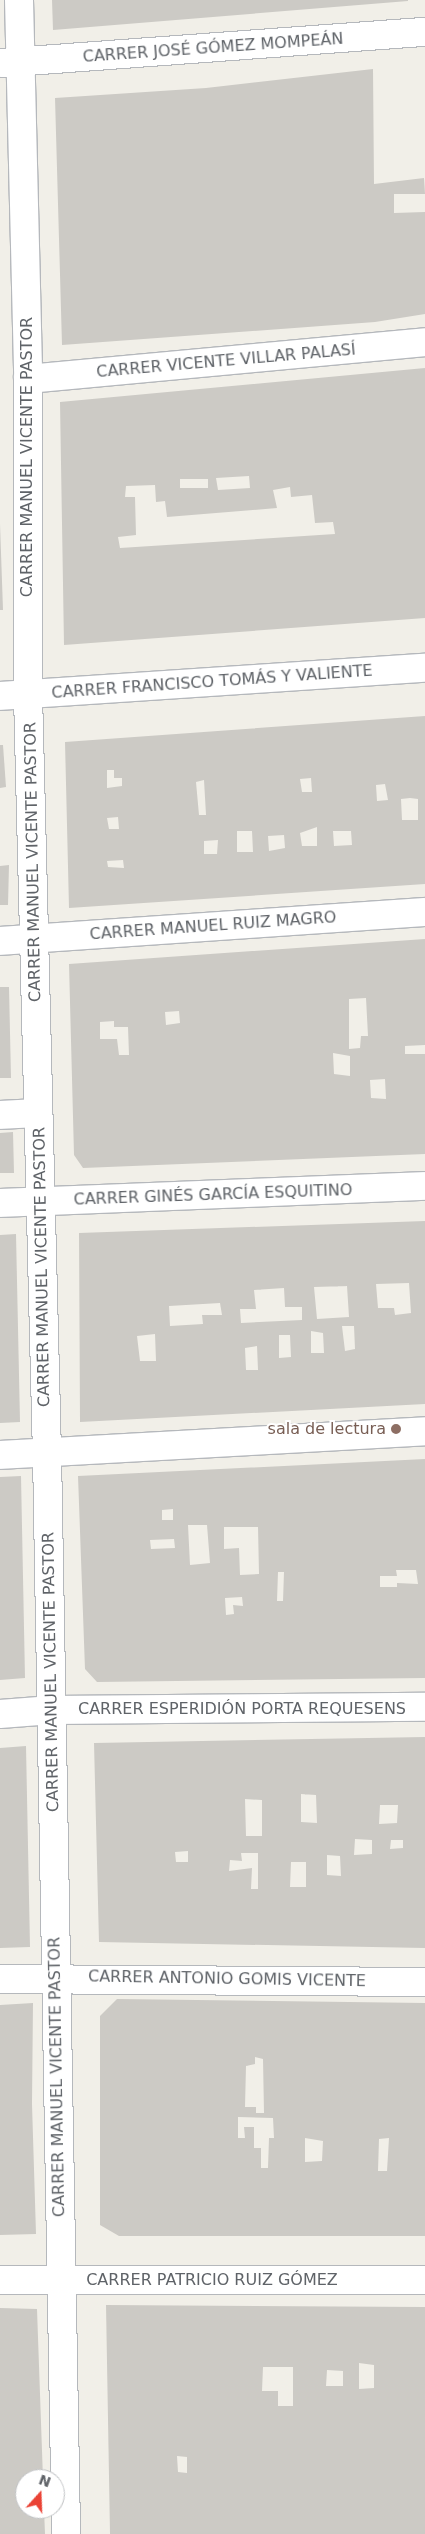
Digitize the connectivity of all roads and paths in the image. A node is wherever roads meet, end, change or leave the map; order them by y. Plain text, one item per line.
1 (19, 0) edge
2 (425, 32) edge
3 (10, 62) edge
4 (425, 342) edge
5 (28, 380) junction
6 (425, 668) edge
7 (28, 694) junction
8 (0, 696) edge
9 (425, 912) edge
10 (36, 939) junction
11 (0, 941) edge
12 (38, 1113) junction
13 (0, 1115) edge
14 (425, 1186) edge
15 (39, 1202) junction
16 (0, 1204) edge
17 (425, 1431) edge
18 (47, 1453) junction
19 (0, 1455) edge
20 (425, 1707) edge
21 (52, 1710) junction
22 (0, 1714) edge
23 (56, 1977) junction
24 (0, 1979) edge
25 (425, 1982) edge
26 (0, 2280) edge
27 (425, 2280) edge
28 (60, 2281) junction
29 (66, 2534) edge

1 - 3 street, CARRER MANUEL VICENTE PASTOR
2 - 3 street, CARRER JOSÉ GÓMEZ MOMPEÁN
3 - 5 street, CARRER MANUEL VICENTE PASTOR
4 - 5 street, CARRER VICENTE VILLAR PALASÍ
5 - 7 street, CARRER MANUEL VICENTE PASTOR
6 - 7 street, CARRER FRANCISCO TOMÁS Y VALIENTE
7 - 8 street, CARRER FRANCISCO TOMÁS Y VALIENTE
7 - 10 street, CARRER MANUEL VICENTE PASTOR
9 - 10 street, CARRER MANUEL RUIZ MAGRO
10 - 11 street, CARRER MANUEL RUIZ MAGRO
10 - 12 street, CARRER MANUEL VICENTE PASTOR
12 - 13 street
12 - 15 street, CARRER MANUEL VICENTE PASTOR
14 - 15 street, CARRER GINÉS GARCÍA ESQUITINO
15 - 16 street, CARRER GINÉS GARCÍA ESQUITINO
15 - 18 street, CARRER MANUEL VICENTE PASTOR
17 - 18 street
18 - 19 street
18 - 21 street, CARRER MANUEL VICENTE PASTOR
20 - 21 street, CARRER ESPERIDIÓN PORTA REQUESENS
21 - 22 street, CARRER ESPERIDIÓN PORTA REQUESENS
21 - 23 street, CARRER MANUEL VICENTE PASTOR
23 - 24 street, CARRER ANTONIO GOMIS VICENTE
23 - 25 street, CARRER ANTONIO GOMIS VICENTE
23 - 28 street, CARRER MANUEL VICENTE PASTOR
26 - 28 street, CARRER PATRICIO RUIZ GÓMEZ
27 - 28 street, CARRER PATRICIO RUIZ GÓMEZ
28 - 29 street, CARRER MANUEL VICENTE PASTOR

